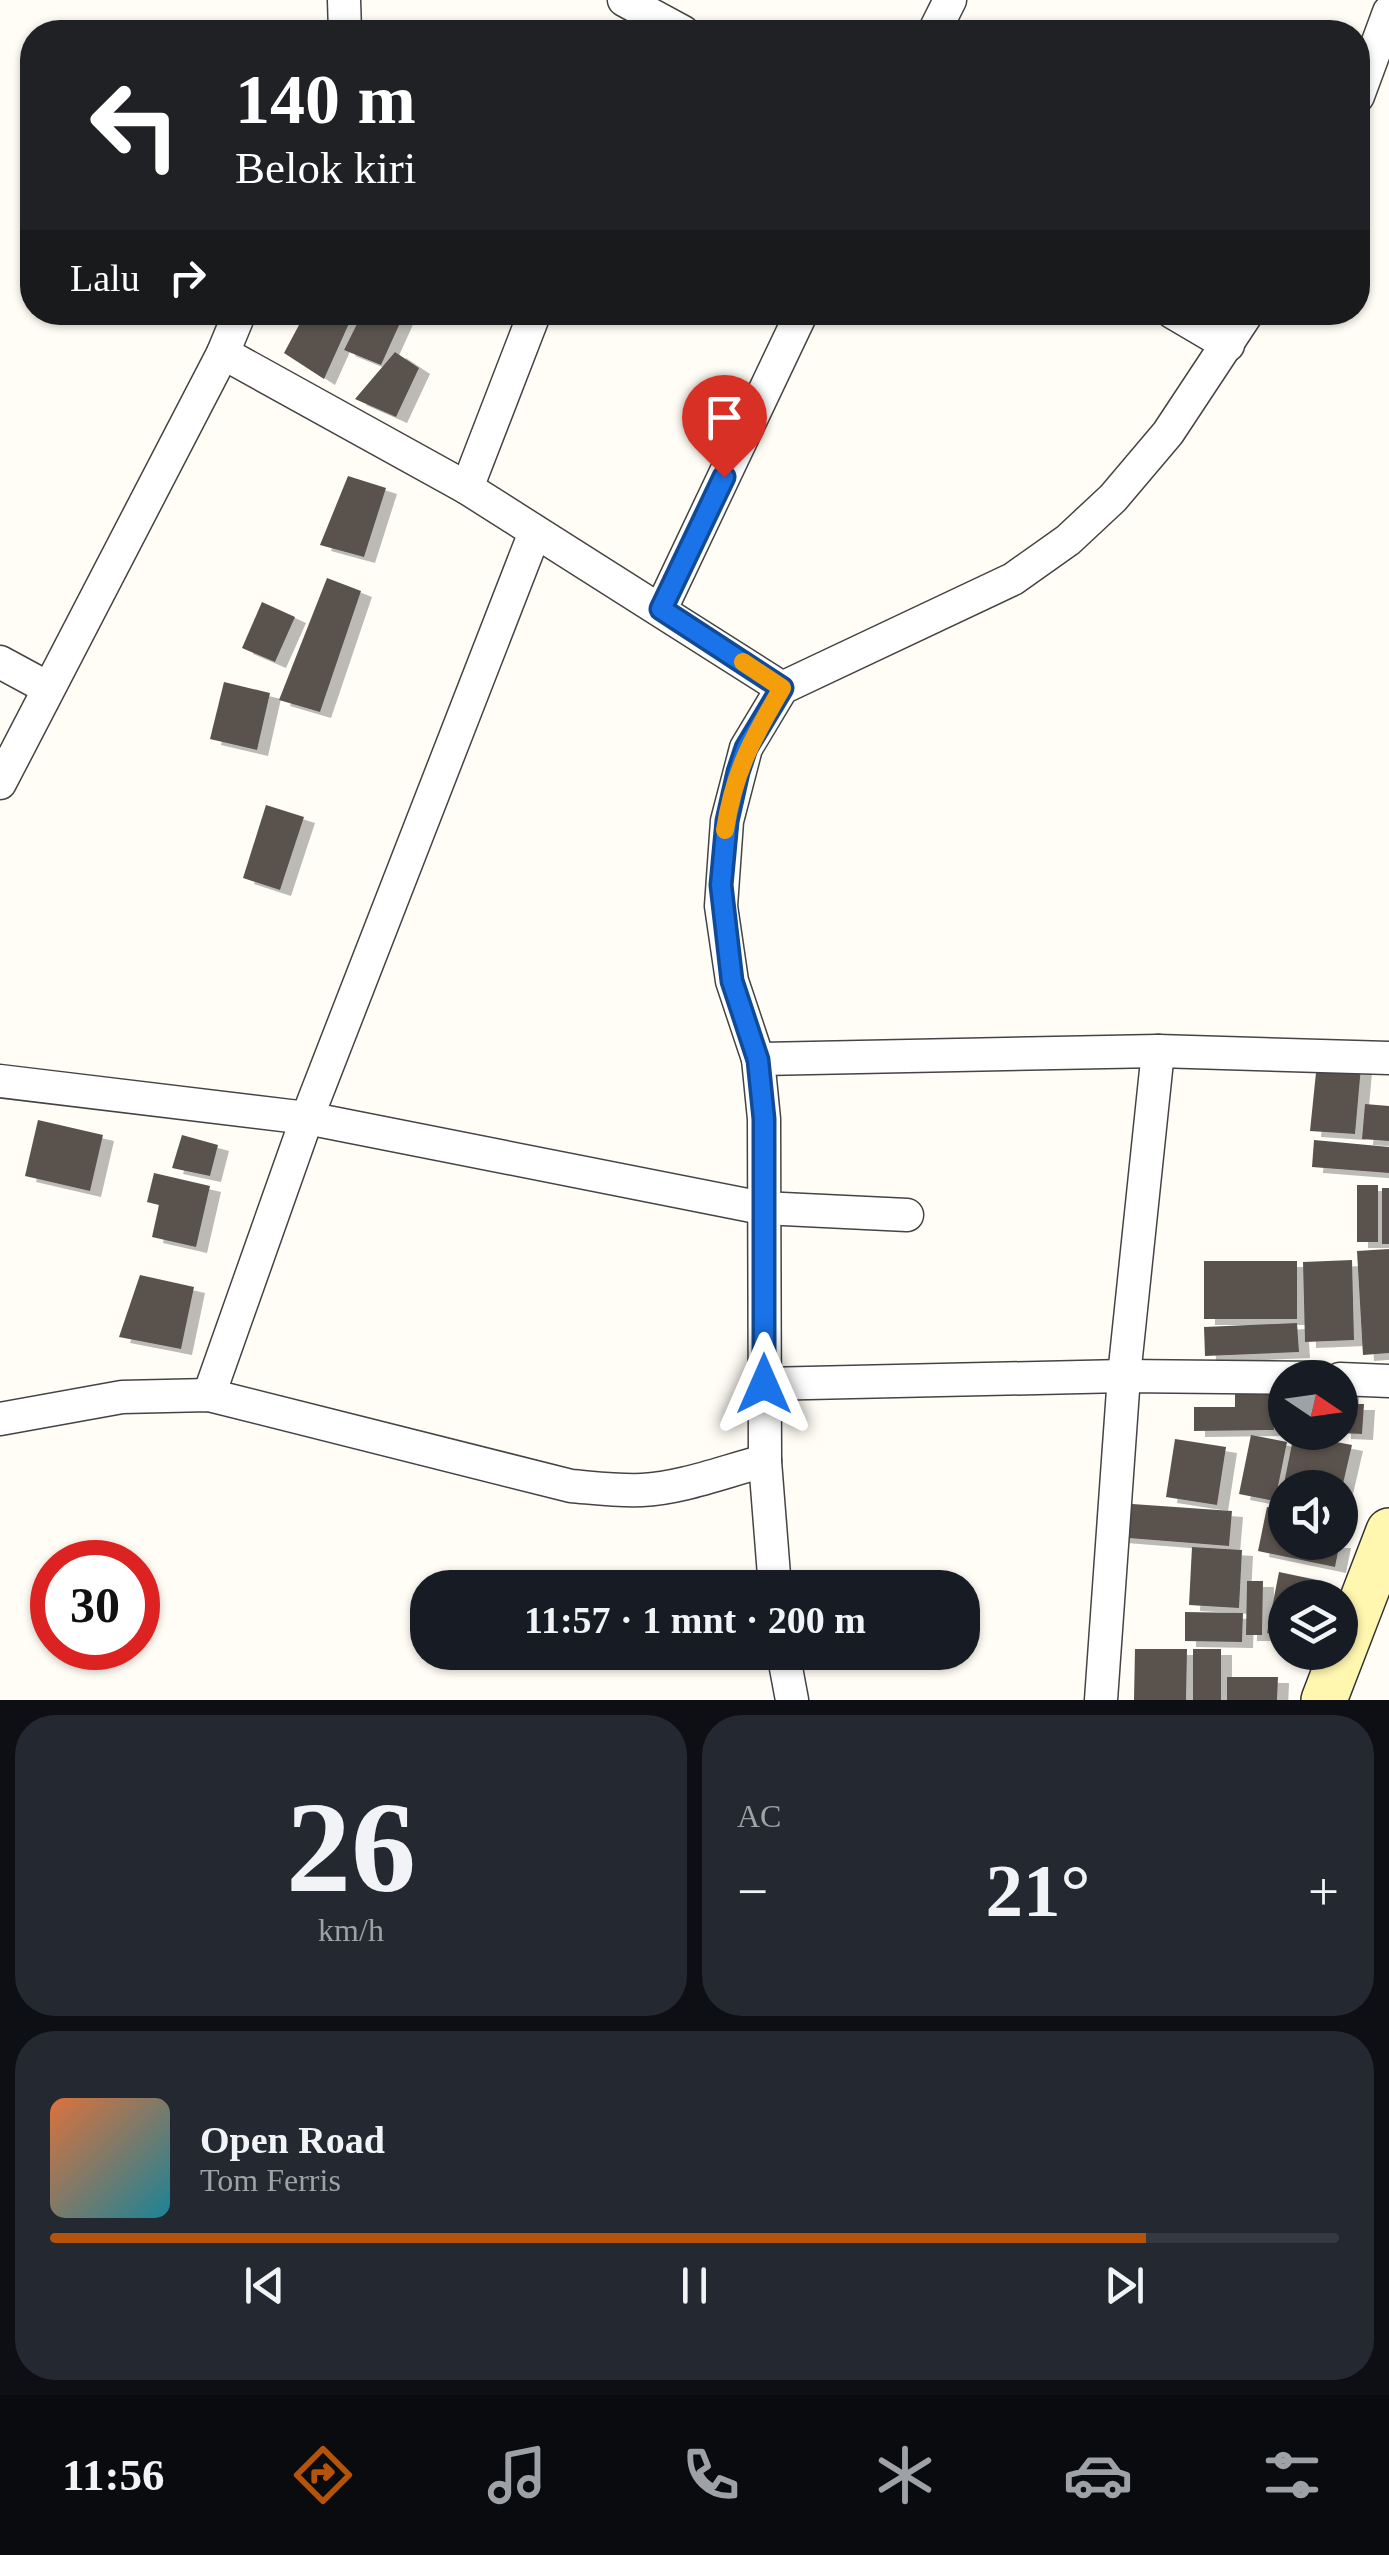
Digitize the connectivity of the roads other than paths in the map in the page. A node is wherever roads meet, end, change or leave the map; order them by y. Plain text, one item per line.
1 (1389, 12) edge
2 (1370, 63) edge
3 (235, 325) edge
4 (530, 325) edge
5 (796, 325) edge
6 (1195, 325) edge
7 (1240, 325) edge
8 (1228, 344) junction
9 (223, 353) junction
10 (467, 488) junction
11 (535, 532) junction
12 (661, 609) junction
13 (0, 662) edge
14 (48, 688) junction
15 (782, 688) junction
16 (0, 783) edge
17 (1158, 1051) junction
18 (1389, 1058) edge
19 (758, 1060) junction
20 (0, 1081) edge
21 (307, 1118) junction
22 (762, 1208) junction
23 (907, 1215) dead end
24 (1124, 1376) junction
25 (1268, 1377) edge
26 (1358, 1379) edge
27 (1389, 1381) edge
28 (764, 1384) junction
29 (209, 1395) junction
30 (0, 1419) edge
31 (764, 1461) junction
32 (1389, 1531) edge
33 (773, 1570) edge
34 (786, 1670) edge
35 (792, 1700) edge
36 (1101, 1700) edge
37 (1324, 1700) edge

1 - 2 street
3 - 9 street
4 - 10 street
5 - 12 street
6 - 8 street
7 - 8 street
8 - 15 street
9 - 10 street
9 - 14 street
10 - 11 street
11 - 12 street
11 - 21 street
12 - 15 street
13 - 14 street
14 - 16 street
15 - 19 street
17 - 18 street
17 - 19 street
17 - 24 street
19 - 22 street
20 - 21 street
21 - 22 street
21 - 29 street
22 - 23 street
22 - 28 street
24 - 25 street
24 - 28 street
24 - 36 street
26 - 27 street
28 - 31 street
29 - 30 street
29 - 31 street
31 - 33 street
32 - 37 street
34 - 35 street

